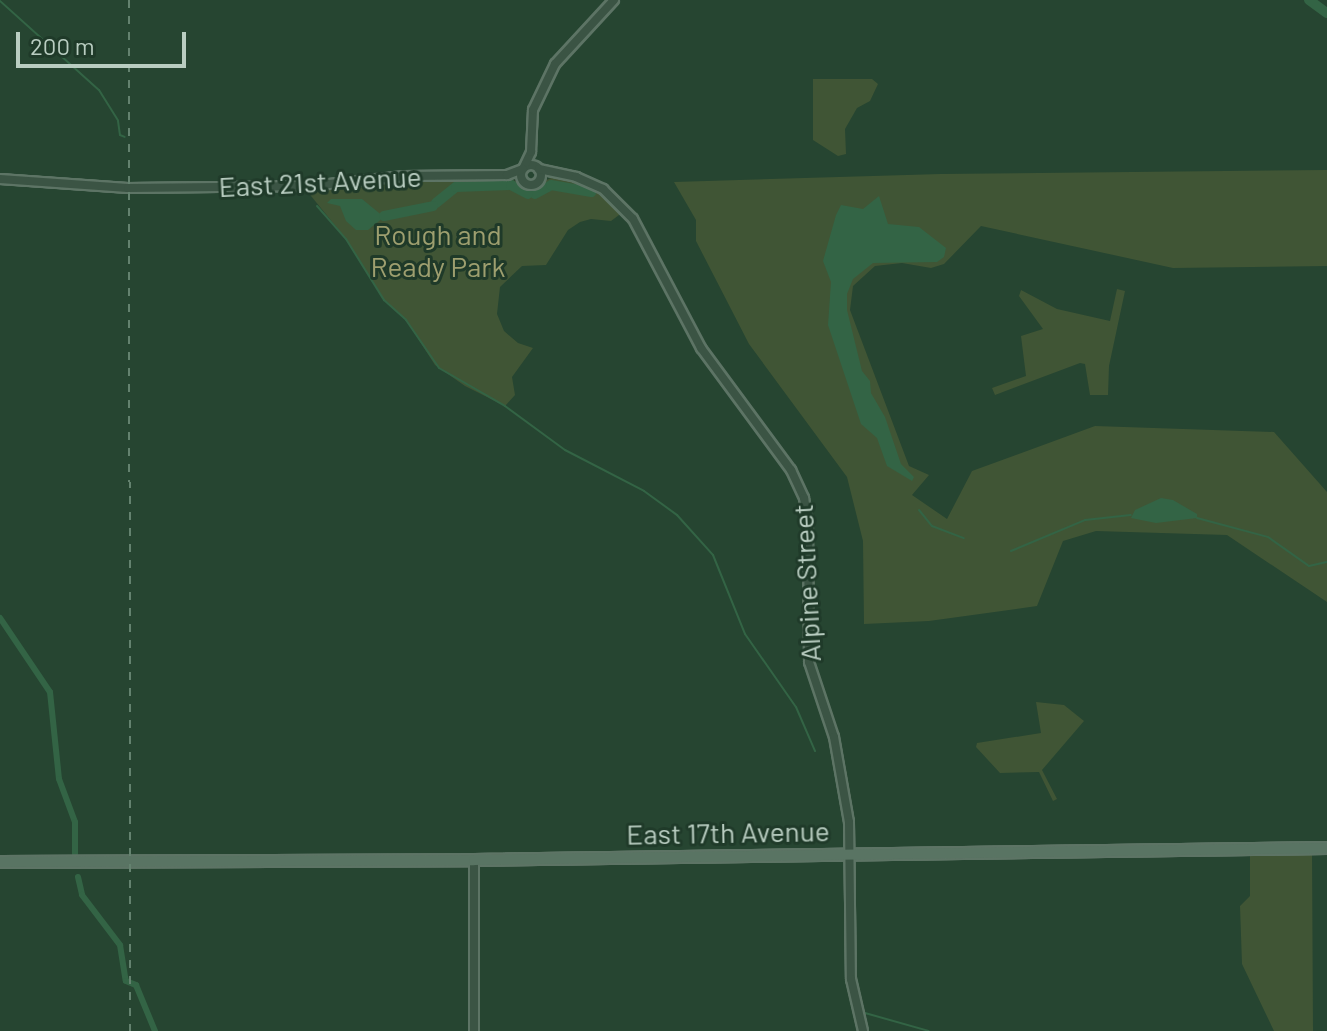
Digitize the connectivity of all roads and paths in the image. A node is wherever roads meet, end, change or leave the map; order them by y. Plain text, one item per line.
1 (614, 0) edge
2 (531, 152) junction
3 (523, 168) junction
4 (538, 168) junction
5 (553, 174) junction
6 (507, 175) junction
7 (0, 179) edge
8 (540, 180) junction
9 (524, 183) junction
10 (1327, 848) edge
11 (851, 855) junction
12 (474, 860) junction
13 (0, 862) edge
14 (474, 1031) edge
15 (863, 1031) edge

1 - 2 street
2 - 3 street
2 - 4 street
3 - 4 street
3 - 6 street, East 21st Avenue
3 - 9 street
4 - 5 street
4 - 8 street
5 - 8 street
5 - 11 street, Alpine Street
6 - 7 street, East 21st Avenue
6 - 9 street, East 21st Avenue
8 - 9 street
10 - 11 main road, East 17th Avenue
11 - 12 main road, East 17th Avenue
11 - 15 street, Alpine Street
12 - 13 main road, East 17th Avenue
12 - 14 street

